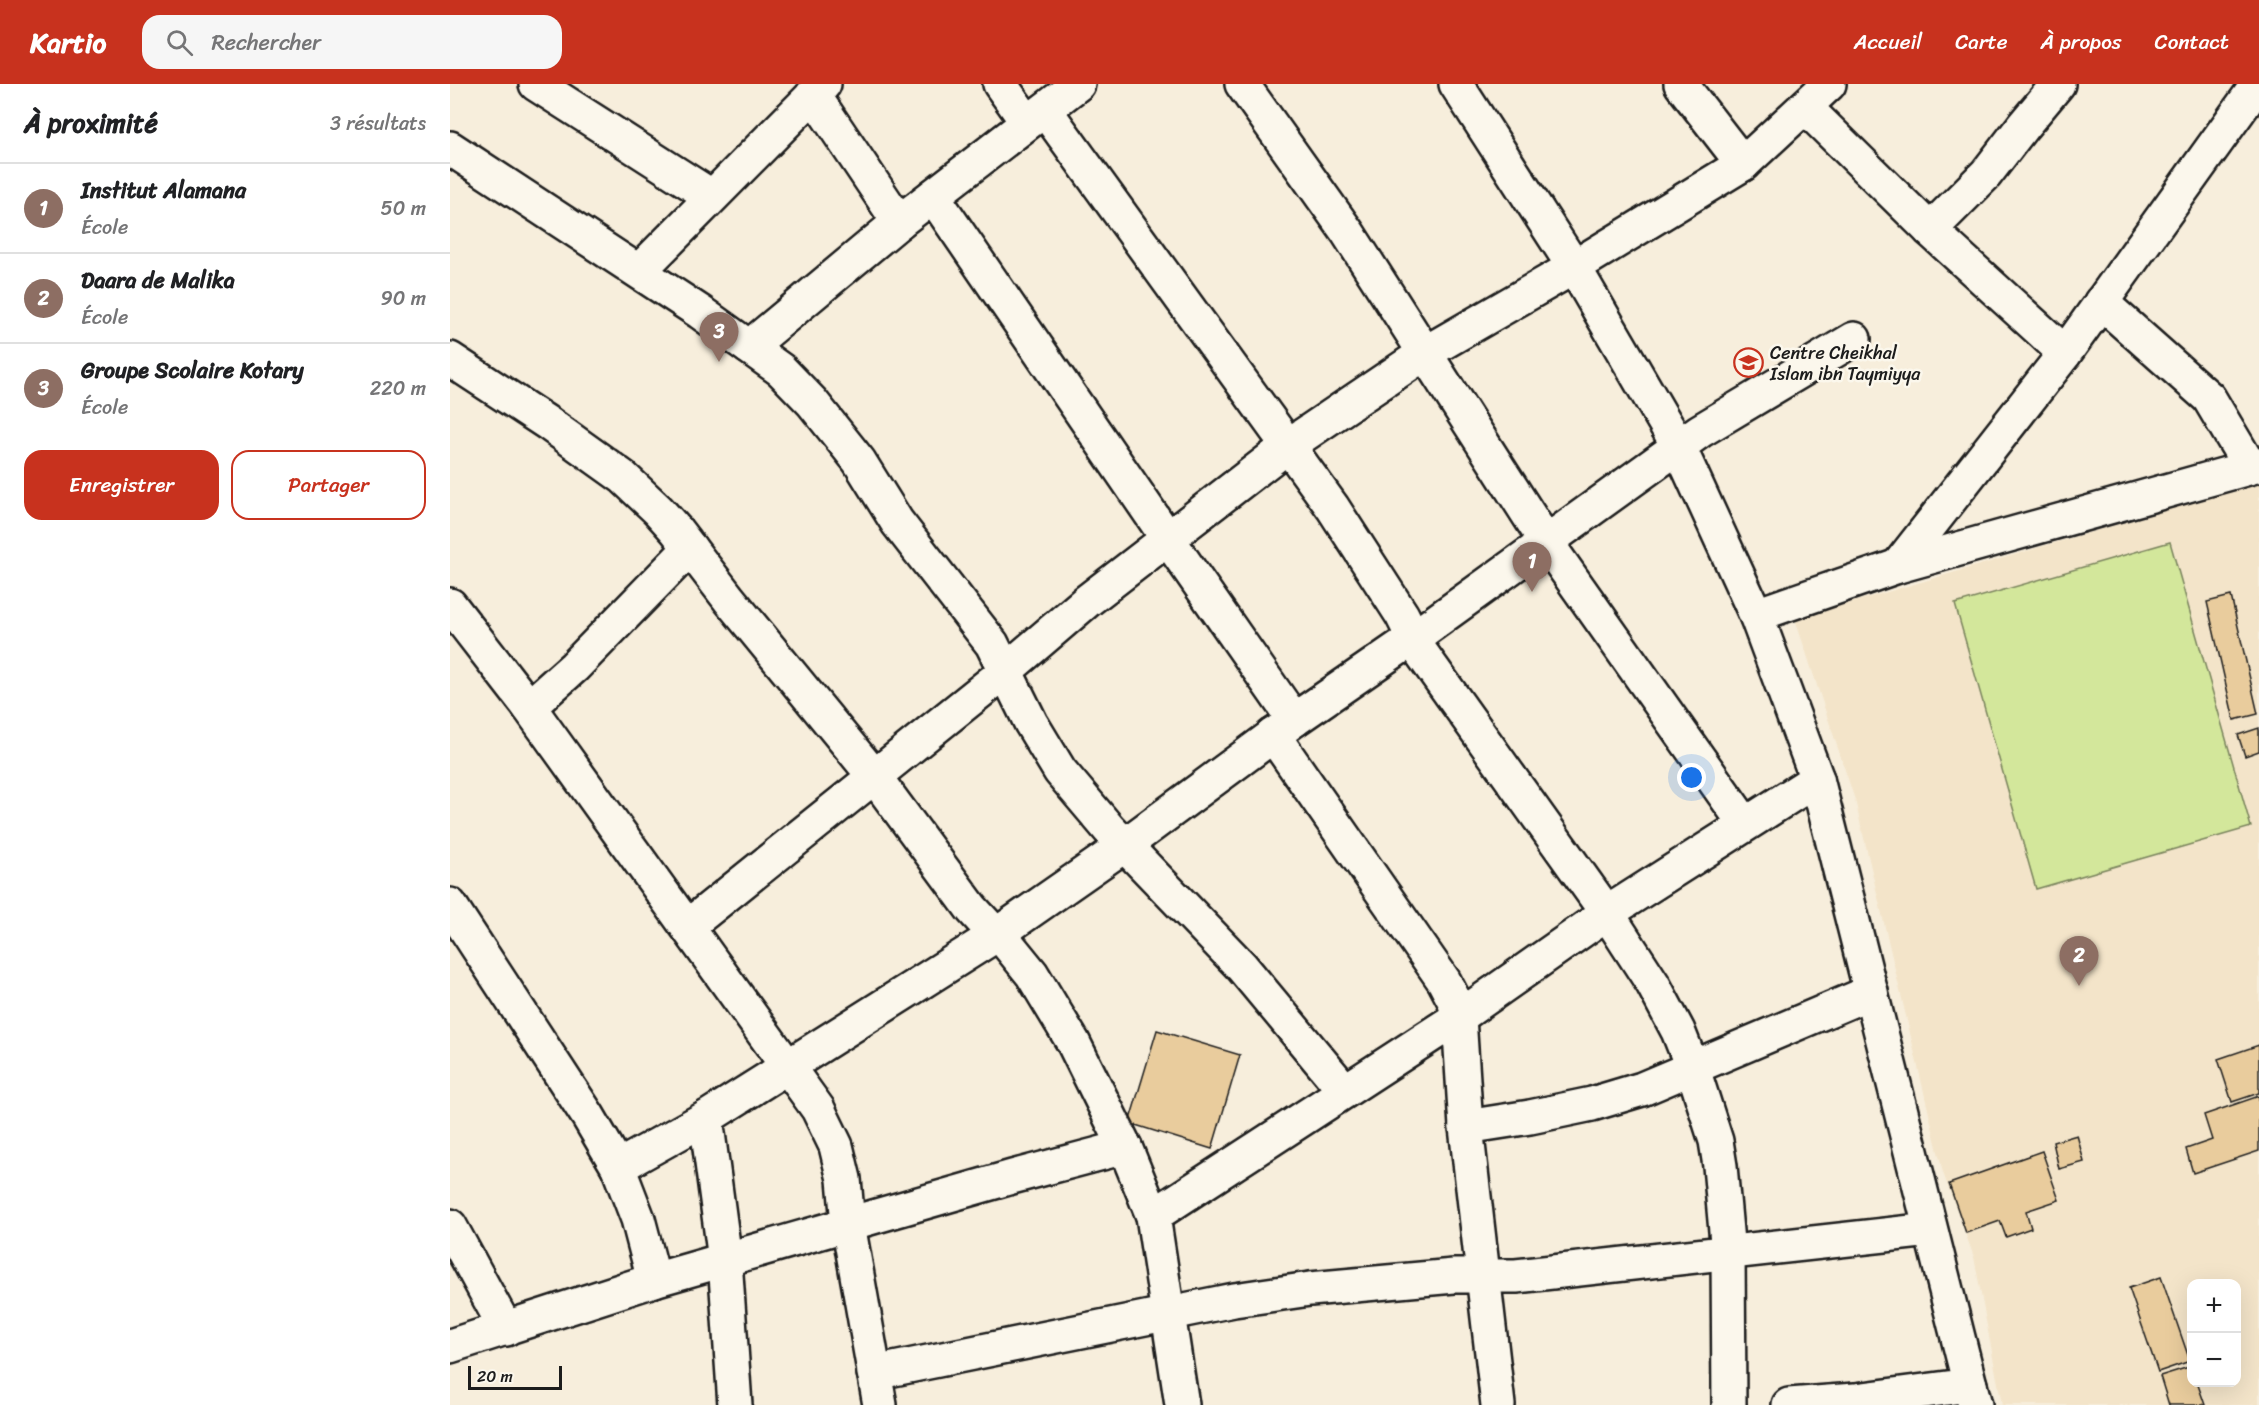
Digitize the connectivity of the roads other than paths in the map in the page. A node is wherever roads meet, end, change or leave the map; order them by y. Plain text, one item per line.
1 (536, 84) edge
2 (1000, 84) edge
3 (1078, 84) edge
4 (1242, 84) edge
5 (1456, 84) edge
6 (1681, 84) edge
7 (1829, 84) edge
8 (2058, 84) edge
9 (818, 89) edge
10 (2257, 90) edge
11 (1805, 107) junction
12 (1036, 116) junction
13 (450, 147) edge
14 (1743, 164) junction
15 (711, 196) junction
16 (933, 196) junction
17 (899, 222) junction
18 (1930, 230) junction
19 (1574, 267) junction
20 (639, 271) junction
21 (2101, 302) junction
22 (1854, 339) dead end
23 (749, 347) junction
24 (1425, 353) junction
25 (2065, 353) junction
26 (450, 359) edge
27 (1289, 445) junction
28 (1679, 447) junction
29 (2255, 466) edge
30 (1168, 539) junction
31 (1545, 542) junction
32 (690, 548) junction
33 (1898, 566) junction
34 (450, 605) edge
35 (1756, 615) junction
36 (1413, 638) junction
37 (1005, 670) junction
38 (529, 707) junction
39 (1284, 728) junction
40 (874, 776) junction
41 (1817, 778) junction
42 (1745, 824) junction
43 (1125, 845) junction
44 (450, 905) edge
45 (1607, 913) junction
46 (688, 926) junction
47 (996, 935) junction
48 (1871, 992) junction
49 (1459, 1017) junction
50 (787, 1066) junction
51 (1693, 1069) junction
52 (1345, 1091) junction
53 (706, 1118) junction
54 (1466, 1127) junction
55 (1125, 1147) junction
56 (618, 1167) junction
57 (1153, 1216) junction
58 (848, 1224) junction
59 (450, 1226) edge
60 (1930, 1230) junction
61 (1728, 1253) junction
62 (724, 1260) junction
63 (1482, 1277) junction
64 (654, 1280) junction
65 (1167, 1312) junction
66 (506, 1329) junction
67 (450, 1346) edge
68 (874, 1373) junction
69 (1972, 1395) edge
70 (735, 1405) edge
71 (880, 1405) edge
72 (1182, 1405) edge
73 (1498, 1405) edge
74 (1730, 1405) edge
75 (1789, 1405) edge

1 - 15 street
2 - 12 street
3 - 12 street
4 - 24 street
5 - 19 street
6 - 14 street
7 - 11 street
8 - 18 street
9 - 15 street
9 - 17 street
10 - 21 street
11 - 14 street
11 - 18 street
12 - 16 street
12 - 27 street
13 - 20 street
14 - 19 street
15 - 20 street
16 - 17 street
16 - 30 street
17 - 23 street
18 - 25 street
19 - 24 street
19 - 28 street
20 - 23 street
21 - 25 street
21 - 29 street
22 - 28 street
23 - 37 street
24 - 27 street
24 - 31 street
25 - 33 street
26 - 32 street
27 - 30 street
27 - 36 street
28 - 31 street
28 - 35 street
29 - 33 street
30 - 37 street
30 - 39 street
31 - 36 street
31 - 42 street
32 - 38 street
32 - 40 street
33 - 35 street
34 - 38 street
35 - 41 street
36 - 39 street
36 - 45 street
37 - 40 street
37 - 43 street
38 - 46 street
39 - 43 street
39 - 49 street
40 - 46 street
40 - 47 street
41 - 42 street
41 - 48 street
42 - 45 street
43 - 47 street
43 - 52 street
44 - 56 street
45 - 49 street
45 - 51 street
46 - 50 street
47 - 50 street
47 - 55 street
48 - 51 street
48 - 60 street
49 - 52 street
49 - 54 street
50 - 53 street
50 - 58 street
51 - 54 street
51 - 61 street
52 - 57 street
53 - 56 street
53 - 62 street
54 - 63 street
55 - 57 street
55 - 58 street
56 - 64 street
57 - 65 street
58 - 62 street
58 - 68 street
59 - 66 street
60 - 61 street
60 - 69 street
61 - 63 street
61 - 74 street
62 - 64 street
62 - 70 street
63 - 65 street
63 - 73 street
64 - 66 street
65 - 68 street
65 - 72 street
66 - 67 street
68 - 71 street
69 - 75 street

